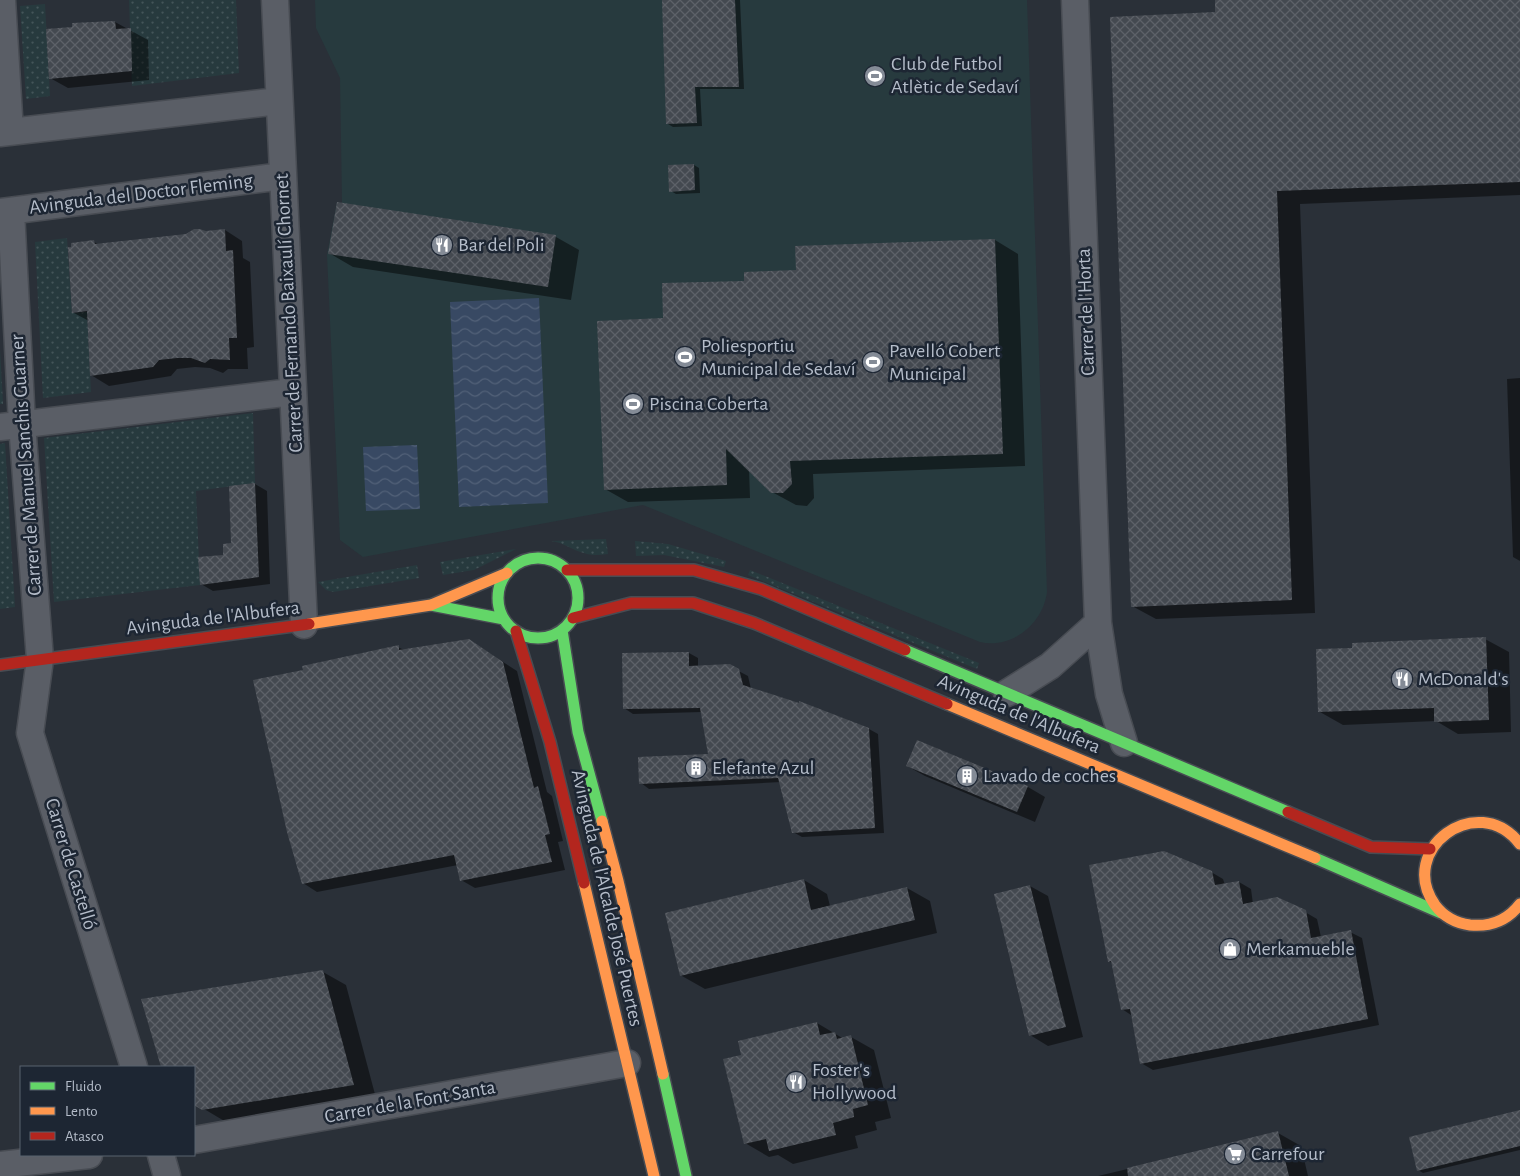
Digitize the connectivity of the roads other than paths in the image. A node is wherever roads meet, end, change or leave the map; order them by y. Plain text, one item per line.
1 (2, 0) edge
2 (275, 0) edge
3 (1075, 0) edge
4 (279, 101) junction
5 (5, 132) edge
6 (282, 176) junction
7 (5, 211) edge
8 (292, 392) junction
9 (11, 425) edge
10 (567, 570) junction
11 (507, 573) junction
12 (431, 605) junction
13 (573, 618) junction
14 (504, 619) junction
15 (1098, 623) junction
16 (304, 625) junction
17 (562, 630) junction
18 (516, 631) junction
19 (40, 658) junction
20 (0, 665) edge
21 (1007, 693) junction
22 (1124, 742) junction
23 (1520, 844) edge
24 (1430, 850) junction
25 (1520, 905) edge
26 (1441, 913) junction
27 (627, 1063) junction
28 (134, 1066) edge
29 (195, 1140) edge
30 (80, 1156) edge
31 (161, 1156) edge
32 (0, 1165) edge
33 (167, 1176) edge
34 (654, 1176) edge
35 (686, 1176) edge

1 - 5 street
2 - 4 street, Carrer de Fernando Baixaulí Chornet
3 - 15 street, Carrer de l'Horta
4 - 5 street
4 - 6 street, Carrer de Fernando Baixaulí Chornet
6 - 7 street, Avinguda del Doctor Fleming
6 - 8 street, Carrer de Fernando Baixaulí Chornet
7 - 9 street, Carrer de Manuel Sanchis Guarner
8 - 9 street
8 - 16 street, Carrer de Fernando Baixaulí Chornet
9 - 19 street, Carrer de Manuel Sanchis Guarner
10 - 11 street
10 - 13 street
10 - 21 street, Avinguda de l'Albufera
11 - 12 street, Avinguda de l'Albufera
11 - 14 street
12 - 14 street, Avinguda de l'Albufera
12 - 16 street, Avinguda de l'Albufera
13 - 17 street
13 - 26 street, Avinguda de l'Albufera
14 - 18 street
15 - 21 street
15 - 22 street, Carrer de l'Horta
16 - 19 street, Avinguda de l'Albufera
17 - 18 street
17 - 35 street, Avinguda de l'Alcalde José Puertes
18 - 27 street, Avinguda de l'Alcalde José Puertes
19 - 20 street, Avinguda de l'Albufera
19 - 28 street, Carrer de Castelló
21 - 22 street, Avinguda de l'Albufera
22 - 24 street, Avinguda de l'Albufera
23 - 24 street
24 - 26 street
25 - 26 street, Avinguda de l'Albufera
27 - 29 street, Carrer de la Font Santa
27 - 34 street, Avinguda de l'Alcalde José Puertes
30 - 32 street
31 - 33 street

